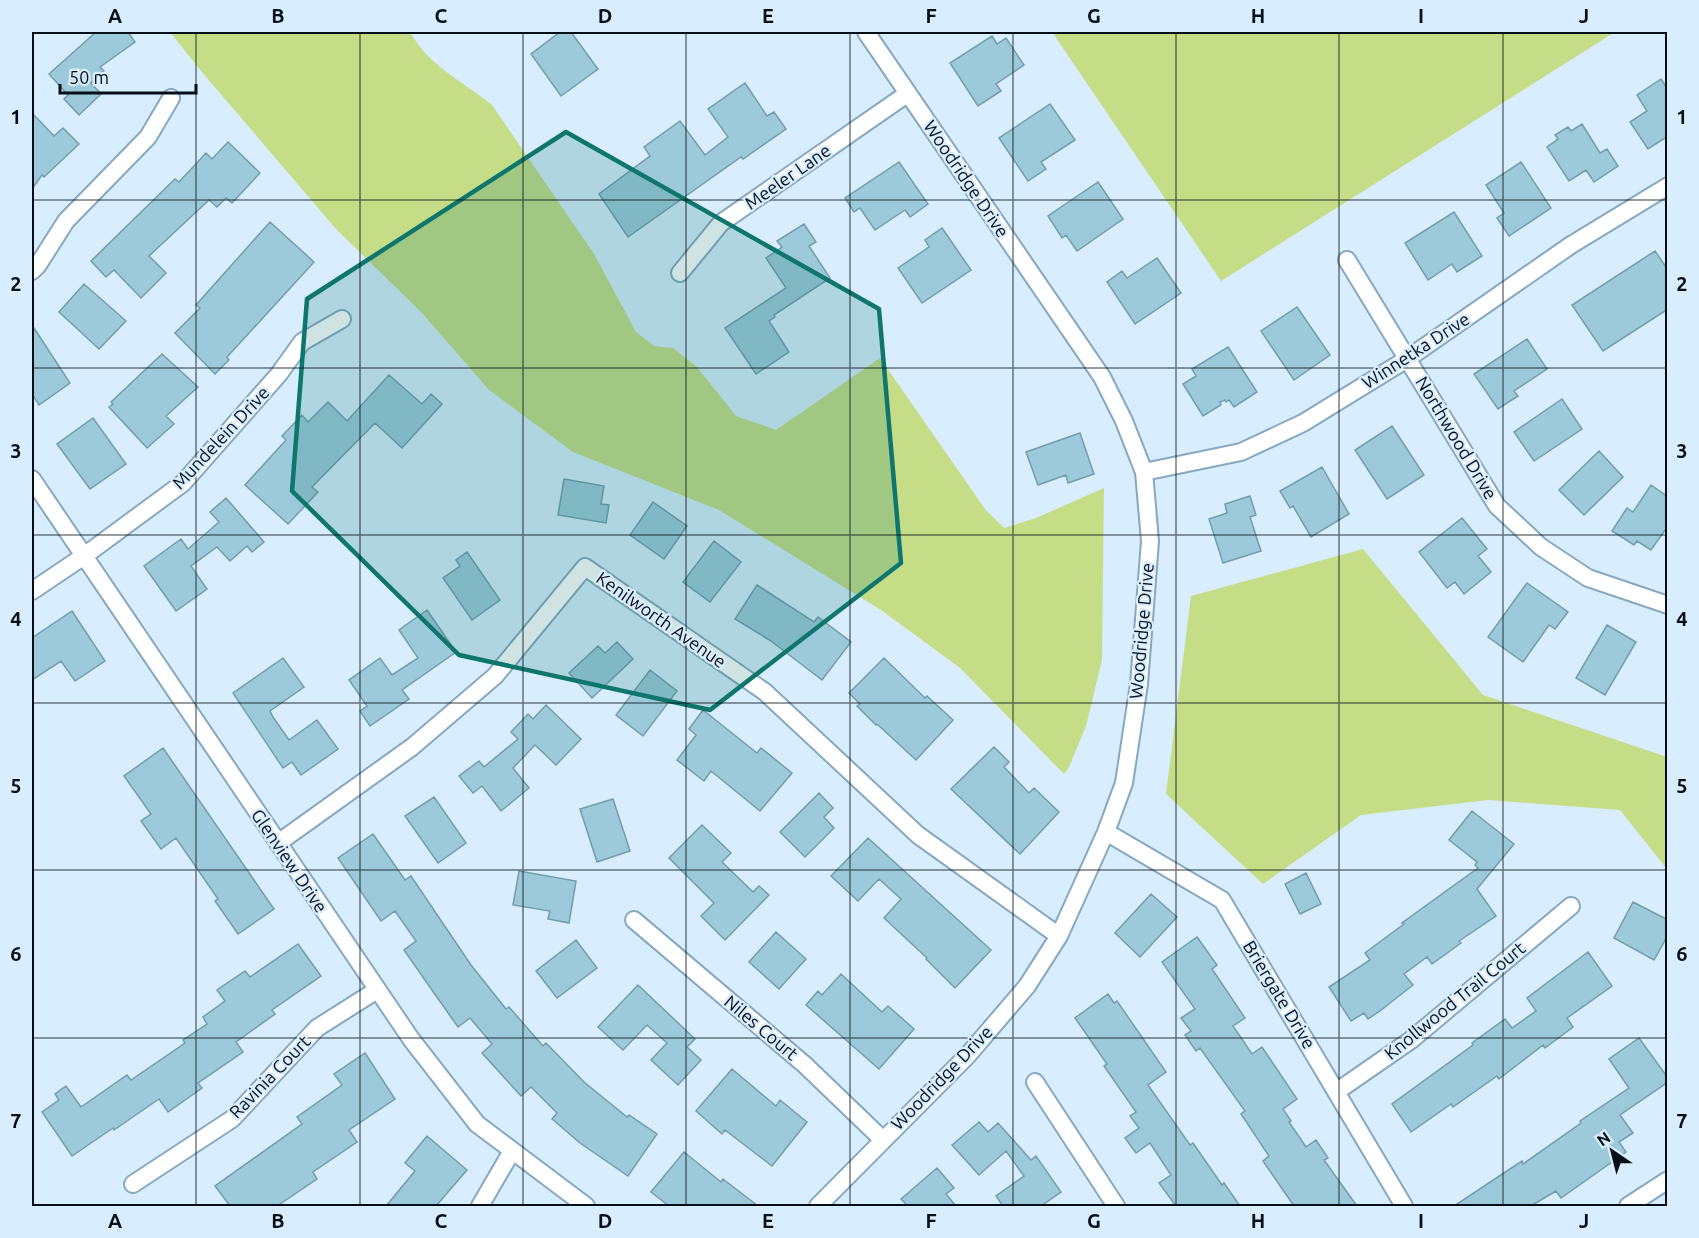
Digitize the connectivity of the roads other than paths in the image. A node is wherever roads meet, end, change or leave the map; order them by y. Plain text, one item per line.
1 (866, 32) edge
2 (907, 94) junction
3 (171, 98) dead end
4 (1668, 186) edge
5 (1347, 260) dead end
6 (32, 271) edge
7 (680, 273) dead end
8 (342, 319) dead end
9 (1407, 359) junction
10 (1144, 472) junction
11 (32, 479) edge
12 (84, 556) junction
13 (32, 591) edge
14 (1668, 605) edge
15 (1106, 832) junction
16 (278, 843) junction
17 (1572, 906) dead end
18 (634, 920) dead end
19 (1059, 936) junction
20 (377, 990) junction
21 (1035, 1082) dead end
22 (1336, 1092) junction
23 (883, 1140) junction
24 (512, 1151) junction
25 (1668, 1180) edge
26 (133, 1184) dead end
27 (480, 1206) edge
28 (586, 1206) edge
29 (818, 1206) edge
30 (1116, 1206) edge
31 (1404, 1206) edge
32 (1628, 1206) edge

1 - 2 street, Woodridge Drive
2 - 7 street, Meeler Lane
2 - 10 street, Woodridge Drive
3 - 6 street
4 - 9 street, Winnetka Drive
5 - 9 street, Northwood Drive
8 - 12 street, Mundelein Drive
9 - 10 street, Winnetka Drive
9 - 14 street, Northwood Drive
10 - 15 street, Woodridge Drive
11 - 12 street, Glenview Drive
12 - 13 street, Mundelein Drive
12 - 16 street, Glenview Drive
15 - 19 street, Woodridge Drive
15 - 22 street, Briergate Drive
16 - 19 street, Kenilworth Avenue
16 - 20 street, Glenview Drive
17 - 22 street, Knollwood Trail Court
18 - 23 street, Niles Court
19 - 23 street, Woodridge Drive
20 - 24 street, Glenview Drive
20 - 26 street, Ravinia Court
21 - 30 street
22 - 31 street, Briergate Drive
23 - 29 street, Woodridge Drive
24 - 27 street
24 - 28 street, Glenview Drive
25 - 32 street

